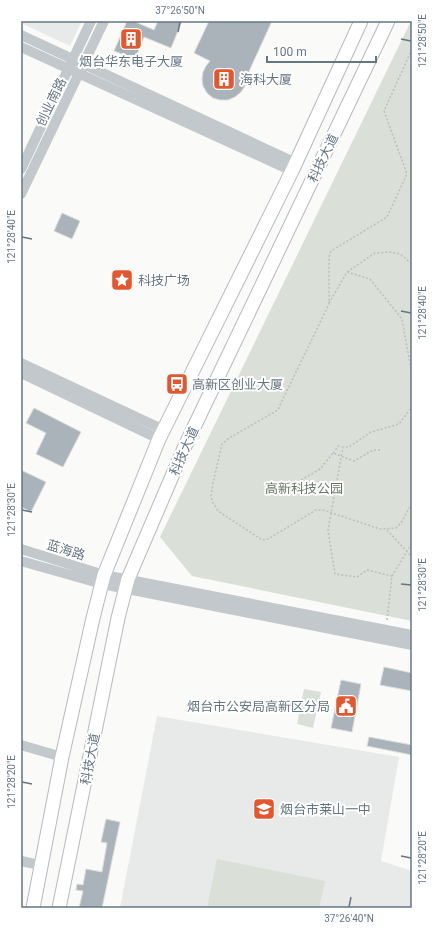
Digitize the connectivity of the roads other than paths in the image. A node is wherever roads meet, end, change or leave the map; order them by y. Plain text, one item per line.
1 (91, 21) edge
2 (104, 21) edge
3 (361, 21) edge
4 (388, 21) edge
5 (21, 35) edge
6 (21, 47) edge
7 (71, 64) junction
8 (81, 69) junction
9 (294, 167) junction
10 (21, 169) edge
11 (21, 194) edge
12 (21, 363) edge
13 (21, 373) edge
14 (162, 435) junction
15 (21, 549) edge
16 (21, 560) edge
17 (103, 580) junction
18 (126, 584) junction
19 (412, 635) edge
20 (412, 645) edge
21 (21, 745) edge
22 (62, 757) junction
23 (21, 861) edge
24 (40, 865) junction
25 (33, 908) edge
26 (59, 908) edge

1 - 7 street, 创业南路
2 - 8 street, 创业南路
3 - 9 main road, 科技大道
4 - 18 main road, 科技大道
5 - 7 street
6 - 7 street
7 - 8 street
7 - 10 street, 创业南路
8 - 9 street
8 - 11 street, 创业南路
9 - 14 main road, 科技大道
12 - 14 street
13 - 14 street
14 - 17 main road, 科技大道
15 - 17 street, 蓝海路
16 - 17 street, 蓝海路
17 - 18 street
17 - 22 main road, 科技大道
18 - 19 street
18 - 20 street
18 - 26 main road, 科技大道
21 - 22 street
22 - 24 main road, 科技大道
23 - 24 street
24 - 25 main road, 科技大道

